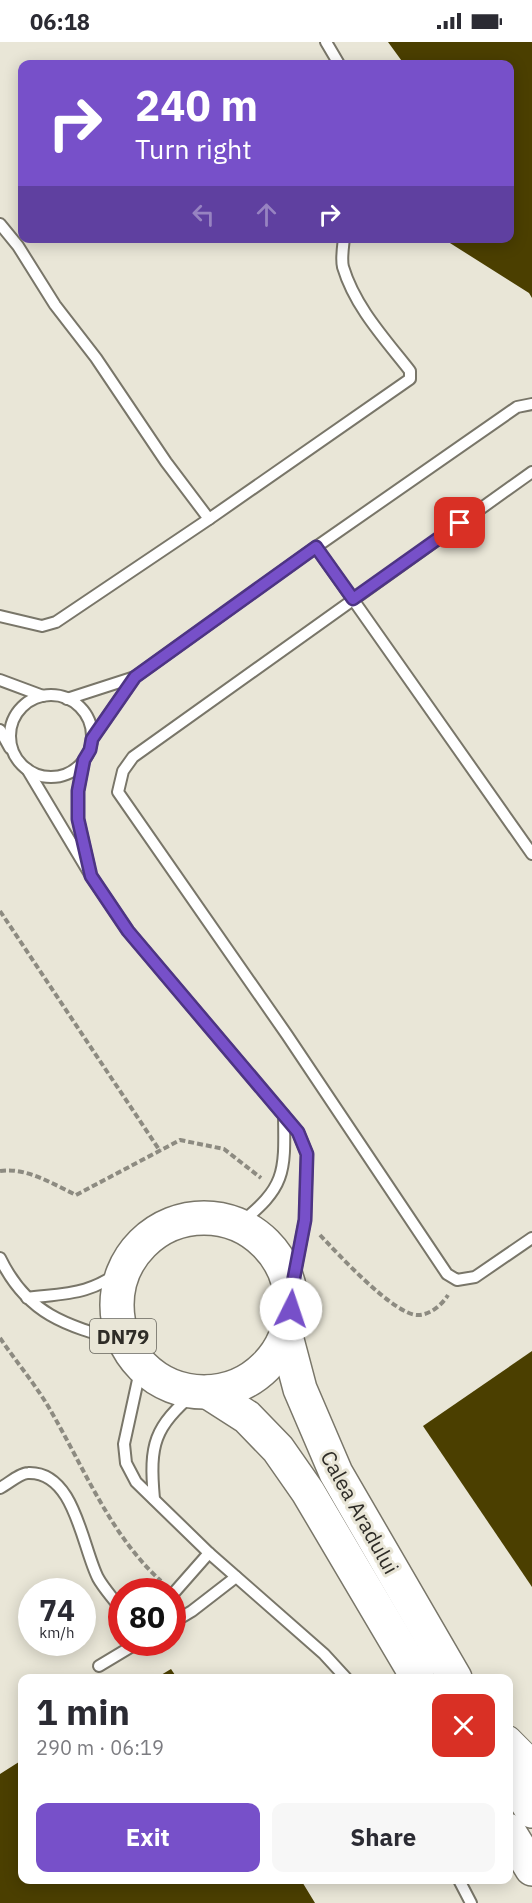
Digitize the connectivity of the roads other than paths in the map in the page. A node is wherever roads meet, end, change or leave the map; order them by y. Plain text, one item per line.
1 (326, 42) edge
2 (337, 60) edge
3 (0, 224) edge
4 (344, 243) edge
5 (532, 404) edge
6 (532, 472) edge
7 (209, 519) junction
8 (316, 547) junction
9 (353, 599) junction
10 (0, 616) edge
11 (135, 677) junction
12 (0, 680) edge
13 (43, 696) junction
14 (67, 699) junction
15 (0, 730) edge
16 (92, 739) junction
17 (16, 757) junction
18 (84, 760) junction
19 (27, 769) junction
20 (532, 854) edge
21 (91, 876) junction
22 (284, 1115) junction
23 (239, 1224) junction
24 (532, 1239) edge
25 (0, 1258) edge
26 (125, 1268) junction
27 (291, 1293) junction
28 (27, 1298) junction
29 (286, 1336) junction
30 (133, 1354) junction
31 (202, 1392) junction
32 (0, 1488) edge
33 (154, 1499) junction
34 (209, 1553) junction
35 (236, 1577) junction
36 (186, 1580) edge
37 (108, 1592) edge
38 (186, 1615) edge
39 (116, 1656) edge
40 (99, 1666) dead end
41 (342, 1674) edge
42 (416, 1674) edge
43 (453, 1674) edge
44 (513, 1744) edge
45 (532, 1767) edge
46 (513, 1779) edge
47 (532, 1811) edge
48 (513, 1838) edge
49 (532, 1869) edge
50 (461, 1884) edge
51 (471, 1903) edge

1 - 2 lane
3 - 7 lane
4 - 7 lane
5 - 8 lane
6 - 9 lane
7 - 10 lane
8 - 9 lane
8 - 11 lane
9 - 20 lane
9 - 24 lane
11 - 14 lane
11 - 16 lane
12 - 13 lane
13 - 14 lane
13 - 17 lane
14 - 16 lane
15 - 17 lane
16 - 18 lane
17 - 19 lane
18 - 19 lane
18 - 21 lane
19 - 21 lane
21 - 22 lane
22 - 23 lane
22 - 27 lane
23 - 26 highway, Calea Aradului / DN79
23 - 27 highway, Calea Aradului / DN79
25 - 28 lane
26 - 28 lane
26 - 30 highway, Calea Aradului / DN79
27 - 29 highway, Calea Aradului / DN79
28 - 30 lane
29 - 31 highway, Calea Aradului / DN79
29 - 43 highway, Calea Aradului / DN79
30 - 31 highway, Calea Aradului / DN79
30 - 33 lane
31 - 33 lane
31 - 42 highway, Calea Aradului / DN79
32 - 37 lane
33 - 34 lane
34 - 35 lane
34 - 36 lane
35 - 38 lane
35 - 41 lane
39 - 40 lane
44 - 45 street
46 - 47 highway
48 - 49 highway
50 - 51 lane

